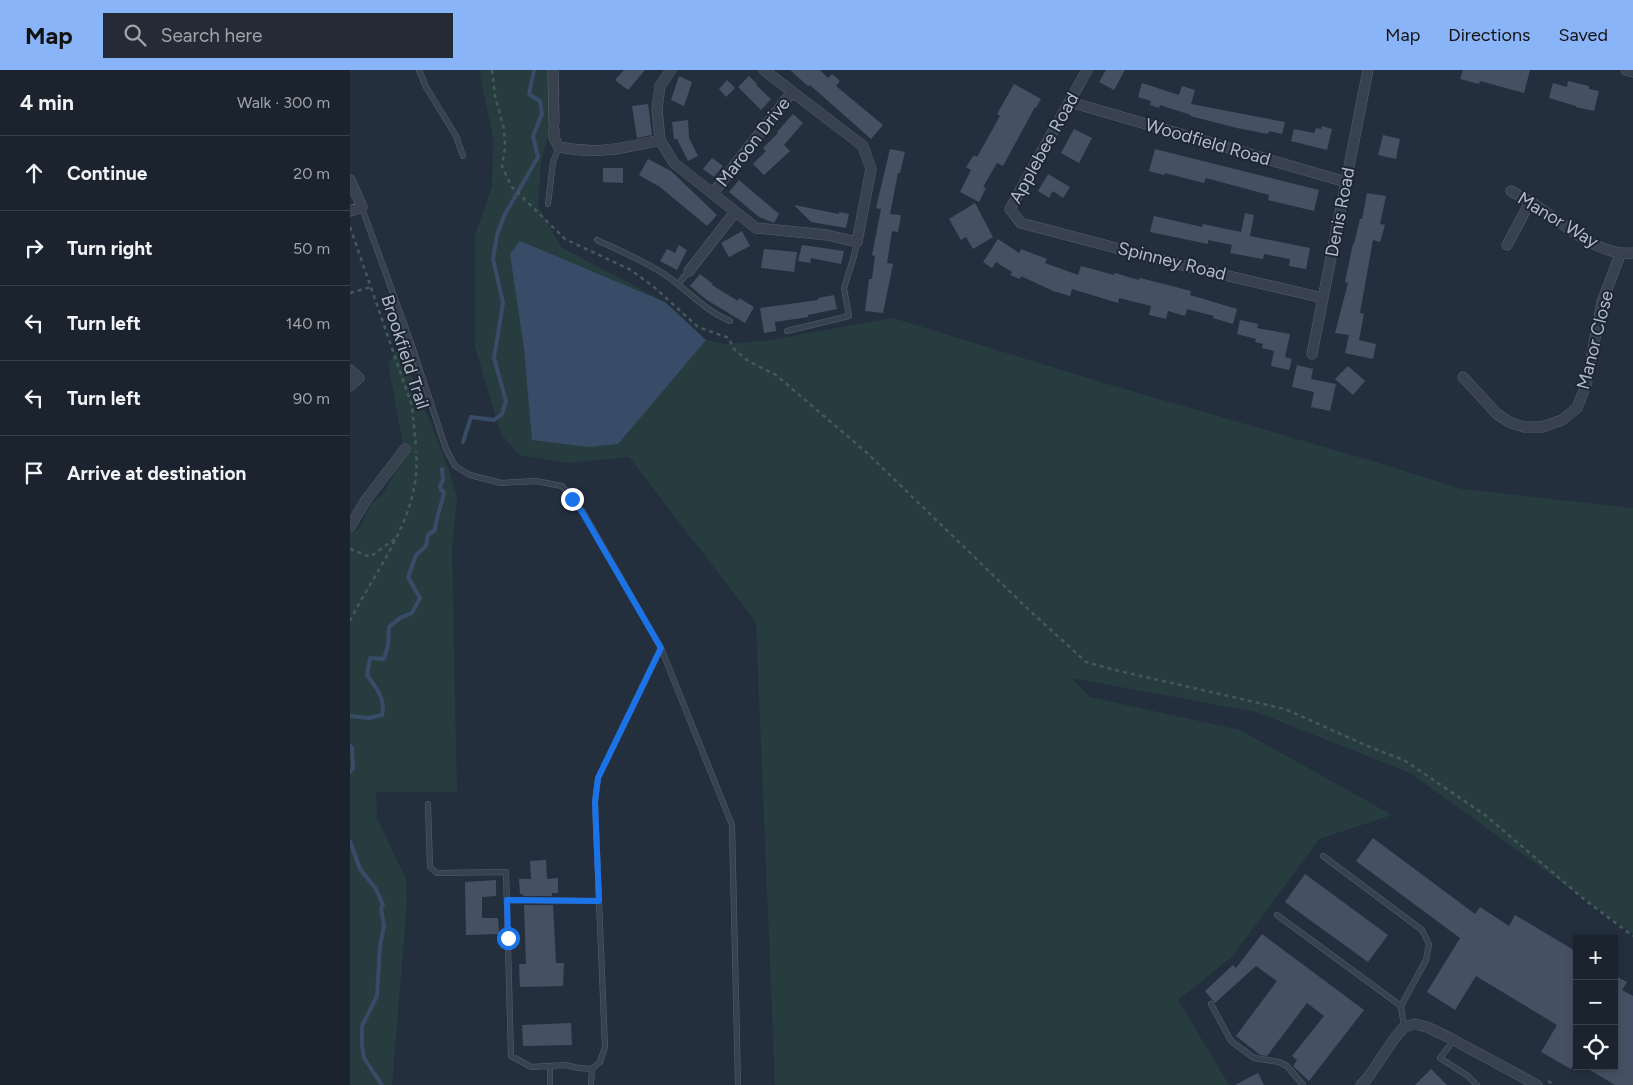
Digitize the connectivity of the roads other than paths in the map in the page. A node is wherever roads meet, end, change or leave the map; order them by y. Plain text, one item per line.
1 (419, 70) edge
2 (554, 70) edge
3 (671, 70) edge
4 (764, 70) edge
5 (1087, 70) edge
6 (1368, 70) edge
7 (1626, 70) edge
8 (1633, 72) edge
9 (792, 92) junction
10 (1070, 102) junction
11 (660, 140) junction
12 (559, 147) junction
13 (463, 156) dead end
14 (350, 180) edge
15 (1346, 182) junction
16 (1511, 191) dead end
17 (713, 193) junction
18 (1530, 202) junction
19 (548, 204) dead end
20 (362, 207) junction
21 (350, 211) edge
22 (735, 212) junction
23 (1021, 223) joint
24 (597, 240) dead end
25 (857, 242) junction
26 (1507, 245) dead end
27 (1633, 253) edge
28 (1620, 254) junction
29 (689, 271) joint
30 (678, 284) junction
31 (1323, 298) junction
32 (730, 321) dead end
33 (787, 330) dead end
34 (1312, 354) dead end
35 (350, 370) edge
36 (1463, 377) dead end
37 (350, 386) edge
38 (405, 449) dead end
39 (350, 527) edge
40 (661, 648) junction
41 (428, 804) dead end
42 (1323, 856) dead end
43 (507, 900) junction
44 (599, 901) junction
45 (1277, 914) dead end
46 (1211, 1004) dead end
47 (1401, 1006) junction
48 (1404, 1027) junction
49 (1454, 1040) junction
50 (550, 1066) junction
51 (592, 1069) junction
52 (550, 1085) edge
53 (591, 1085) edge
54 (738, 1085) edge
55 (1303, 1085) edge
56 (1361, 1085) edge
57 (1478, 1085) edge
58 (1537, 1085) edge

1 - 13 lane
2 - 12 street
3 - 11 street
4 - 9 street
5 - 10 street, Applebee Road
6 - 15 street, Denis Road
7 - 8 street
9 - 17 street, Maroon Drive
9 - 25 street
10 - 15 street, Woodfield Road
10 - 23 street, Applebee Road
11 - 12 street
11 - 17 street
12 - 19 lane
14 - 20 street
15 - 31 street, Denis Road
16 - 18 street, Manor Way
17 - 22 street
18 - 26 street
18 - 28 street, Manor Way
20 - 21 street
20 - 40 lane
22 - 25 street
22 - 29 street
23 - 31 street, Spinney Road
24 - 30 lane
25 - 33 lane
27 - 28 street, Manor Way
28 - 36 street, Manor Close
29 - 30 lane
30 - 32 lane
31 - 34 street, Denis Road
35 - 37 street
38 - 39 street
40 - 44 lane
40 - 54 lane
41 - 43 lane
42 - 47 lane
43 - 44 lane
43 - 50 lane
44 - 51 lane
45 - 47 lane
46 - 55 lane
47 - 48 lane
48 - 49 street
48 - 56 street
49 - 57 lane
49 - 58 street
50 - 51 lane
50 - 52 lane
51 - 53 lane

